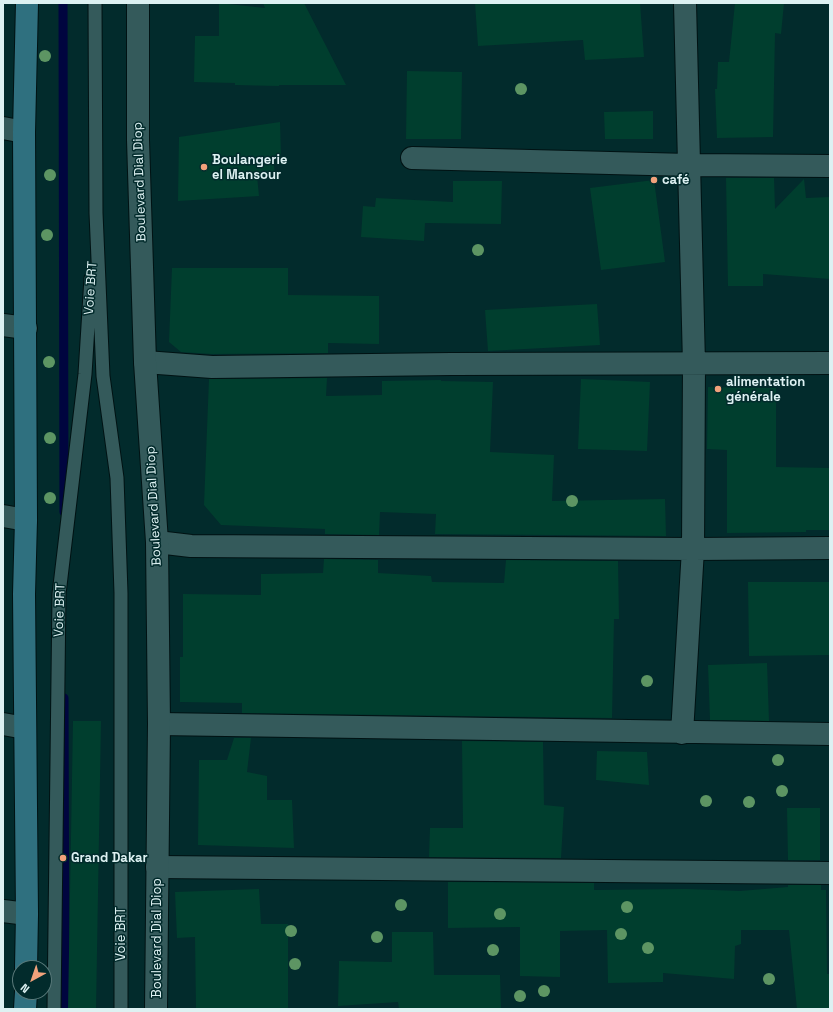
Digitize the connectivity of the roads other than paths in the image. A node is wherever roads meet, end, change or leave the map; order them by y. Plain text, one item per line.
1 (26, 3) edge
2 (95, 3) edge
3 (138, 3) edge
4 (685, 3) edge
5 (3, 128) edge
6 (24, 132) junction
7 (412, 158) dead end
8 (689, 165) junction
9 (830, 166) edge
10 (96, 213) junction
11 (3, 325) edge
12 (26, 328) junction
13 (145, 362) junction
14 (694, 364) junction
15 (830, 364) edge
16 (3, 516) edge
17 (26, 520) junction
18 (157, 542) junction
19 (830, 548) edge
20 (693, 549) junction
21 (3, 724) edge
22 (158, 724) junction
23 (25, 728) junction
24 (682, 732) junction
25 (830, 734) edge
26 (157, 867) junction
27 (830, 872) edge
28 (3, 911) edge
29 (27, 914) junction
30 (26, 960) edge
31 (54, 1009) edge
32 (121, 1009) edge
33 (156, 1009) edge

1 - 6 main road
2 - 10 lane, Voie BRT
3 - 13 street, Boulevard Dial Diop
4 - 8 street
5 - 6 street
6 - 12 main road
7 - 8 street
8 - 9 street
8 - 14 street
10 - 31 lane, Voie BRT
10 - 32 lane, Voie BRT
11 - 12 street
12 - 17 main road
13 - 14 street
13 - 18 street, Boulevard Dial Diop
14 - 15 street
14 - 20 street
16 - 17 street
17 - 23 main road
18 - 20 street
18 - 22 street, Boulevard Dial Diop
19 - 20 street
20 - 24 street
21 - 23 street
22 - 24 street
22 - 26 street, Boulevard Dial Diop
23 - 29 main road
24 - 25 street
26 - 27 street
26 - 33 street, Boulevard Dial Diop
28 - 29 street
29 - 30 main road

